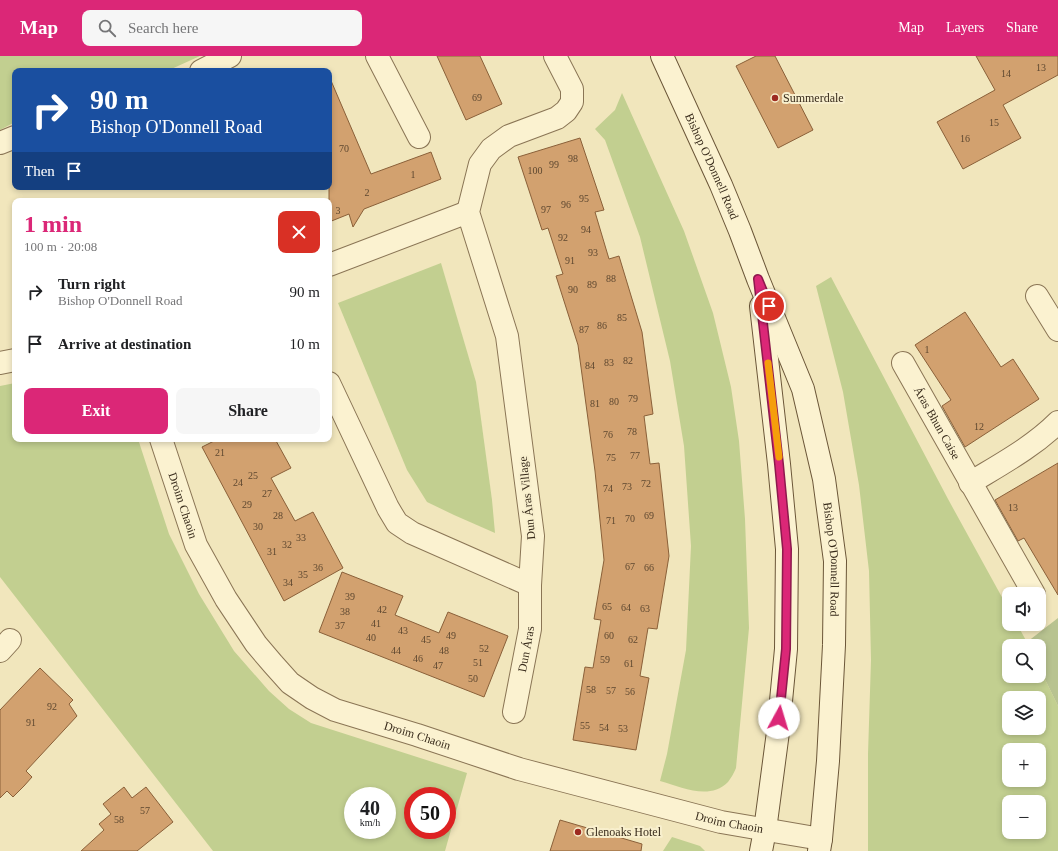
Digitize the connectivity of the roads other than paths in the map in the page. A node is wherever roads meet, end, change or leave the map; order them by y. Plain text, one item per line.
1 (230, 56) edge
2 (377, 56) edge
3 (555, 56) edge
4 (662, 56) edge
5 (207, 68) edge
6 (419, 137) dead end
7 (12, 138) edge
8 (0, 143) edge
9 (468, 212) junction
10 (332, 264) edge
11 (758, 279) junction
12 (1037, 296) dead end
13 (1058, 330) edge
14 (12, 360) edge
15 (0, 362) edge
16 (904, 363) dead end
17 (332, 389) edge
18 (1057, 424) edge
19 (162, 442) edge
20 (970, 483) junction
21 (530, 585) junction
22 (1031, 587) edge
23 (514, 712) dead end
24 (765, 830) junction
25 (820, 845) edge
26 (760, 851) edge

1 - 5 street
2 - 6 street
3 - 9 street
4 - 11 street, Bishop O'Donnell Road
7 - 8 street
9 - 10 street
9 - 21 street, Dun Áras Village
11 - 24 street, Bishop O'Donnell Road
11 - 25 street, Bishop O'Donnell Road
12 - 13 street
14 - 15 street
16 - 20 street, Áras Bhun Caise
17 - 21 street
18 - 20 street
19 - 24 street, Droim Chaoin
20 - 22 street, Áras Bhun Caise
21 - 23 street, Dun Áras
24 - 25 street, Droim Chaoin
24 - 26 street, Bishop O'Donnell Road

